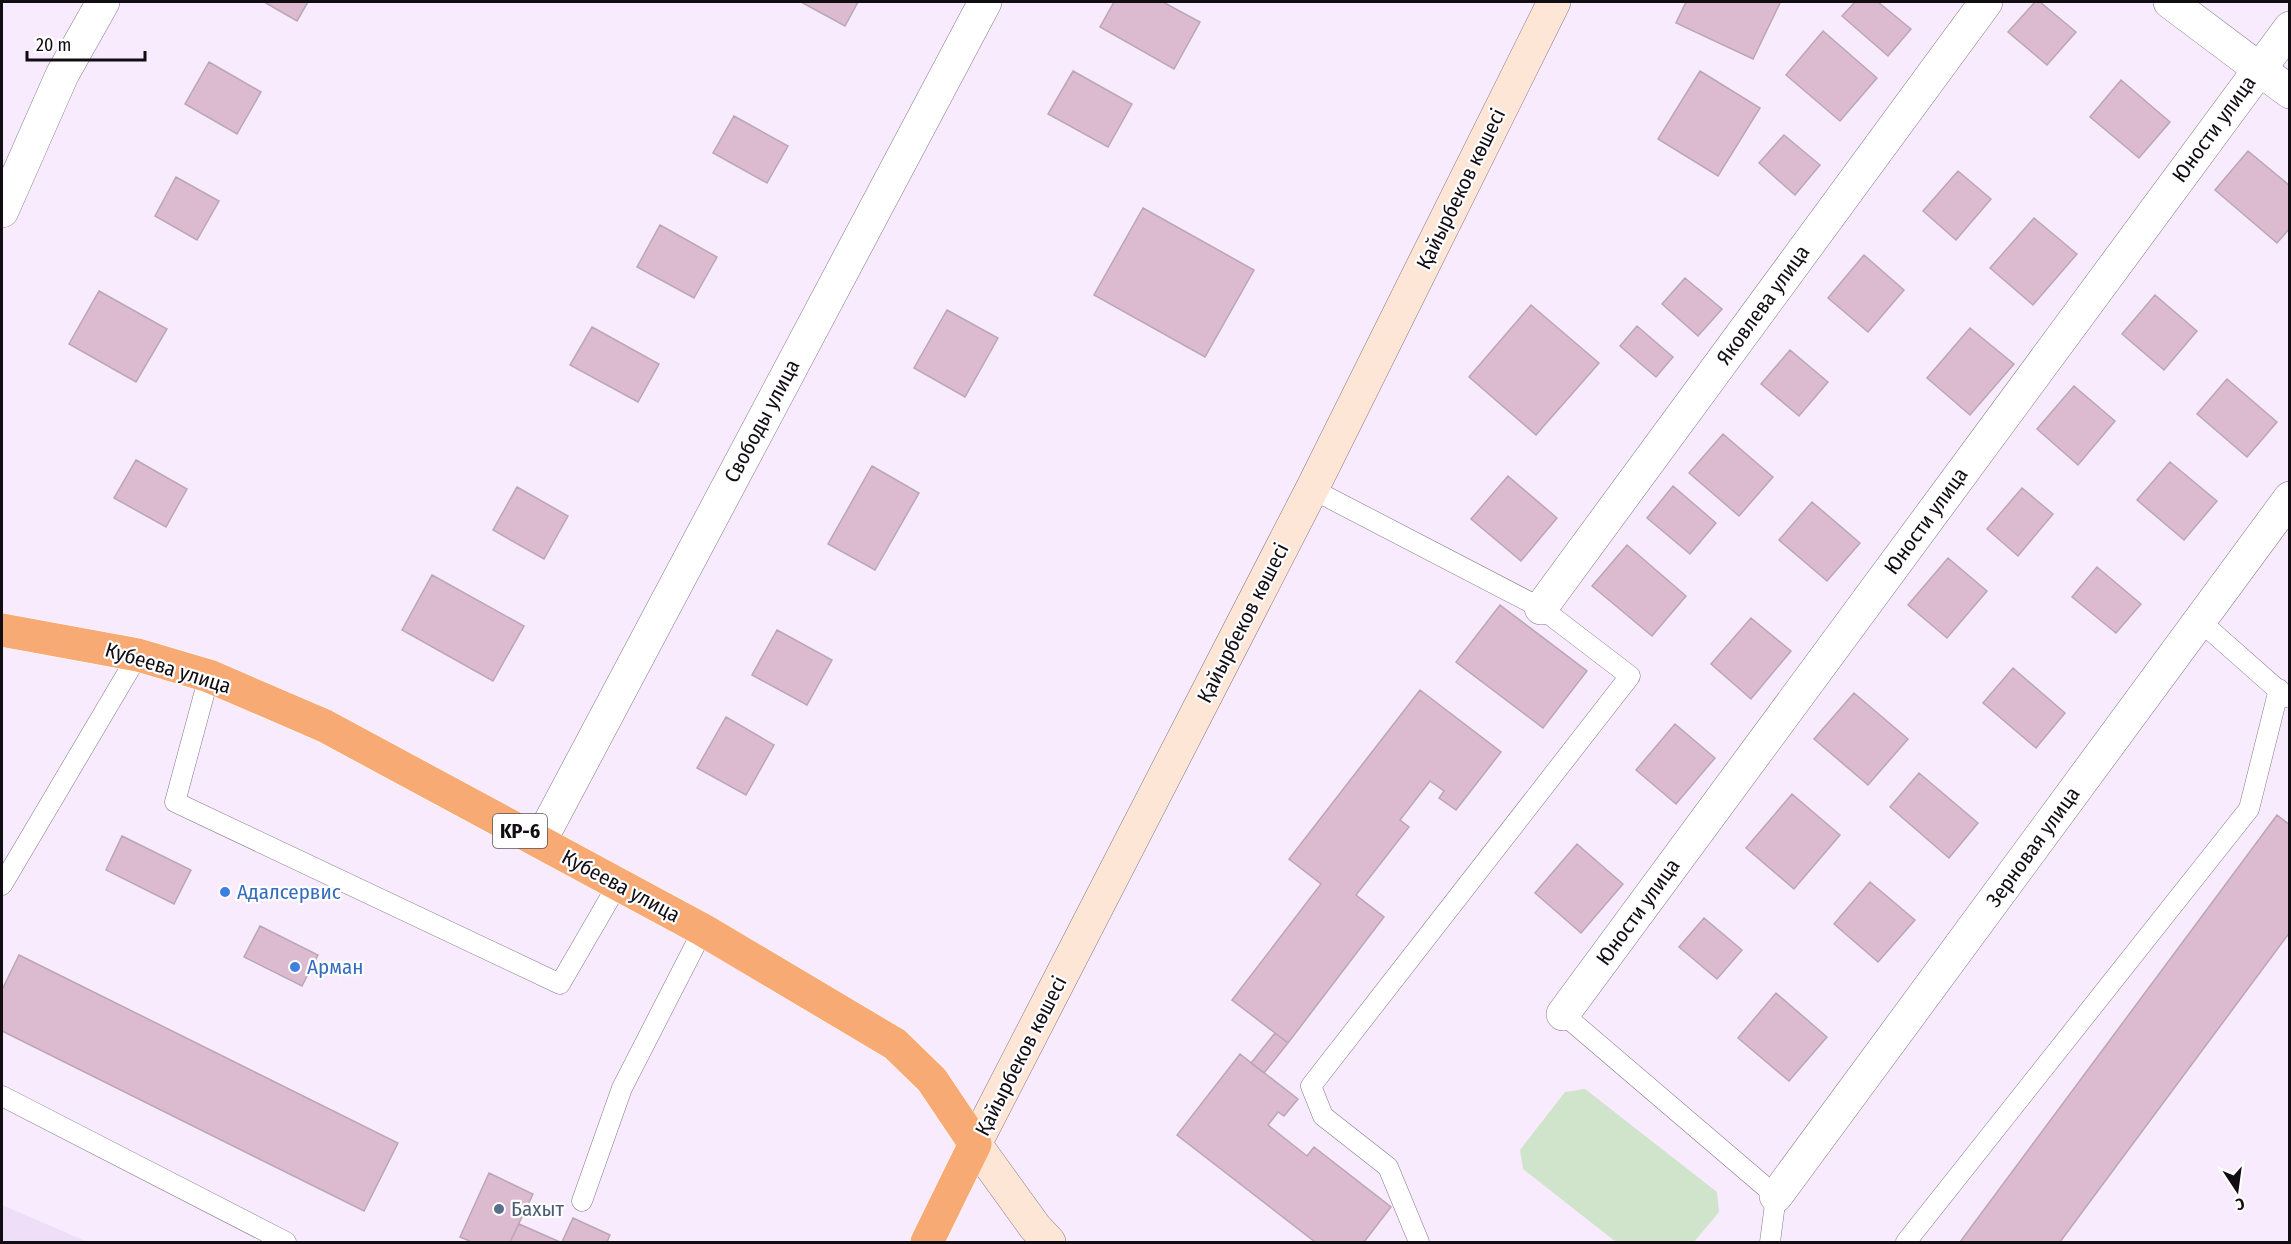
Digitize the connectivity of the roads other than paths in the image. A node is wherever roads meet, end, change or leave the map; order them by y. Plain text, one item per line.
1 (103, 2) edge
2 (985, 2) edge
3 (1554, 2) edge
4 (1986, 2) edge
5 (2170, 2) edge
6 (2289, 28) edge
7 (2258, 70) junction
8 (2289, 92) edge
9 (2, 211) edge
10 (1312, 489) junction
11 (2289, 498) edge
12 (1541, 608) junction
13 (2200, 621) junction
14 (2, 630) edge
15 (138, 655) junction
16 (209, 676) junction
17 (2284, 695) edge
18 (540, 842) junction
19 (618, 884) junction
20 (2, 885) edge
21 (703, 930) junction
22 (1563, 1014) joint
23 (2, 1096) edge
24 (975, 1144) junction
25 (1776, 1196) junction
26 (582, 1201) dead end
27 (286, 1242) edge
28 (927, 1242) edge
29 (1048, 1242) edge
30 (1419, 1242) edge
31 (1770, 1242) edge
32 (1906, 1242) edge

1 - 9 street
2 - 18 street, Свободы улица
3 - 10 main road, Қайырбеков көшесі
4 - 12 street, Яковлева улица
5 - 7 street
6 - 7 street, Юности улица
7 - 8 street
7 - 22 street, Юности улица
10 - 12 lane
10 - 24 main road, Қайырбеков көшесі
11 - 13 street, Зерновая улица
12 - 30 lane
13 - 17 lane
13 - 25 street, Зерновая улица
14 - 15 highway, Кубеева улица / KP-6
15 - 16 highway, Кубеева улица / KP-6
15 - 20 lane
16 - 18 highway, Кубеева улица / KP-6
16 - 19 lane
17 - 32 lane
18 - 19 highway, Кубеева улица / KP-6
19 - 21 highway, Кубеева улица / KP-6
21 - 24 highway, Кубеева улица / KP-6
21 - 26 lane
22 - 25 lane
23 - 27 lane
24 - 28 highway, Қайырбеков көшесі
24 - 29 main road, Кубеева улица
25 - 31 lane

